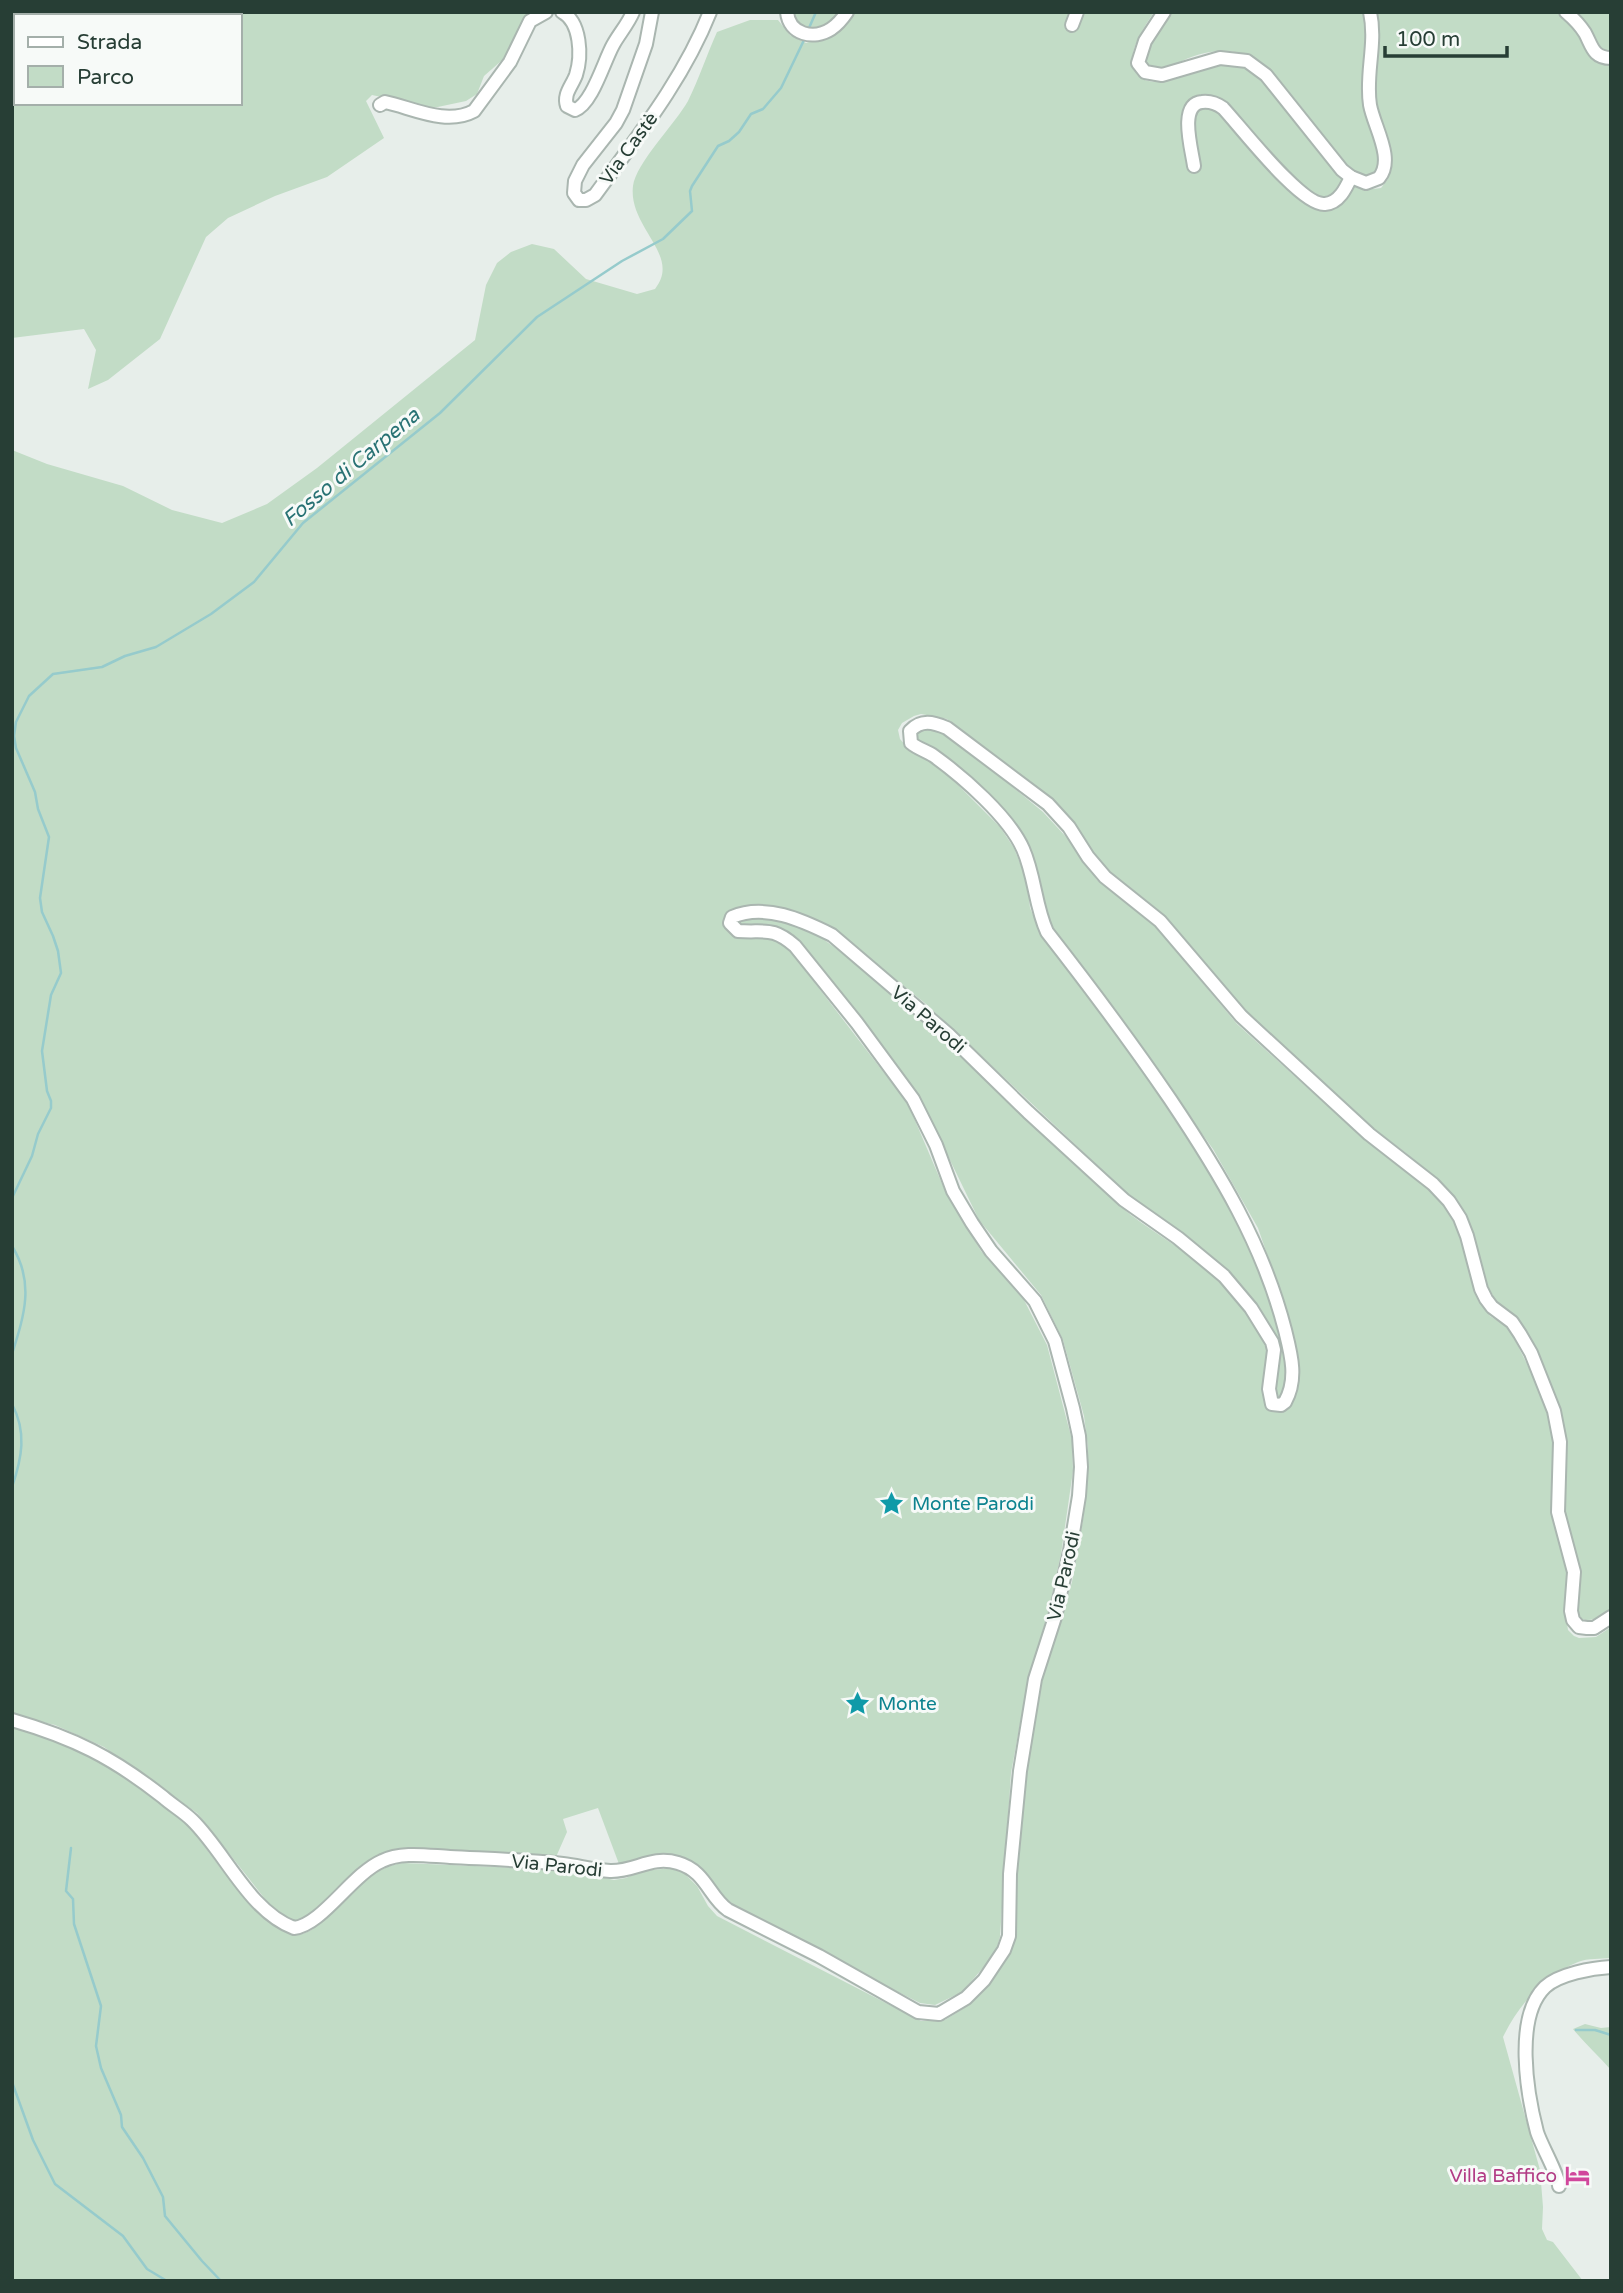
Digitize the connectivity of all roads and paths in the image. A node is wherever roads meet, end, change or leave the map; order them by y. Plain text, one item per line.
1 (546, 12) edge
2 (562, 12) edge
3 (633, 12) edge
4 (652, 12) edge
5 (710, 12) edge
6 (787, 12) edge
7 (847, 12) edge
8 (1077, 12) edge
9 (1164, 12) edge
10 (1370, 12) edge
11 (1566, 12) edge
12 (1072, 25) dead end
13 (1611, 58) edge
14 (380, 105) dead end
15 (1194, 166) dead end
16 (1351, 177) junction
17 (1611, 1617) edge
18 (1611, 1624) edge
19 (1594, 1628) junction
20 (12, 1720) edge
21 (1611, 1967) edge
22 (1559, 2186) dead end

1 - 14 street
2 - 3 street
4 - 5 street, Via Castè
6 - 7 street
8 - 12 street
9 - 16 street
10 - 16 street
11 - 13 street
15 - 16 street
17 - 19 street
18 - 19 street
19 - 20 street, Via Parodi
21 - 22 street

